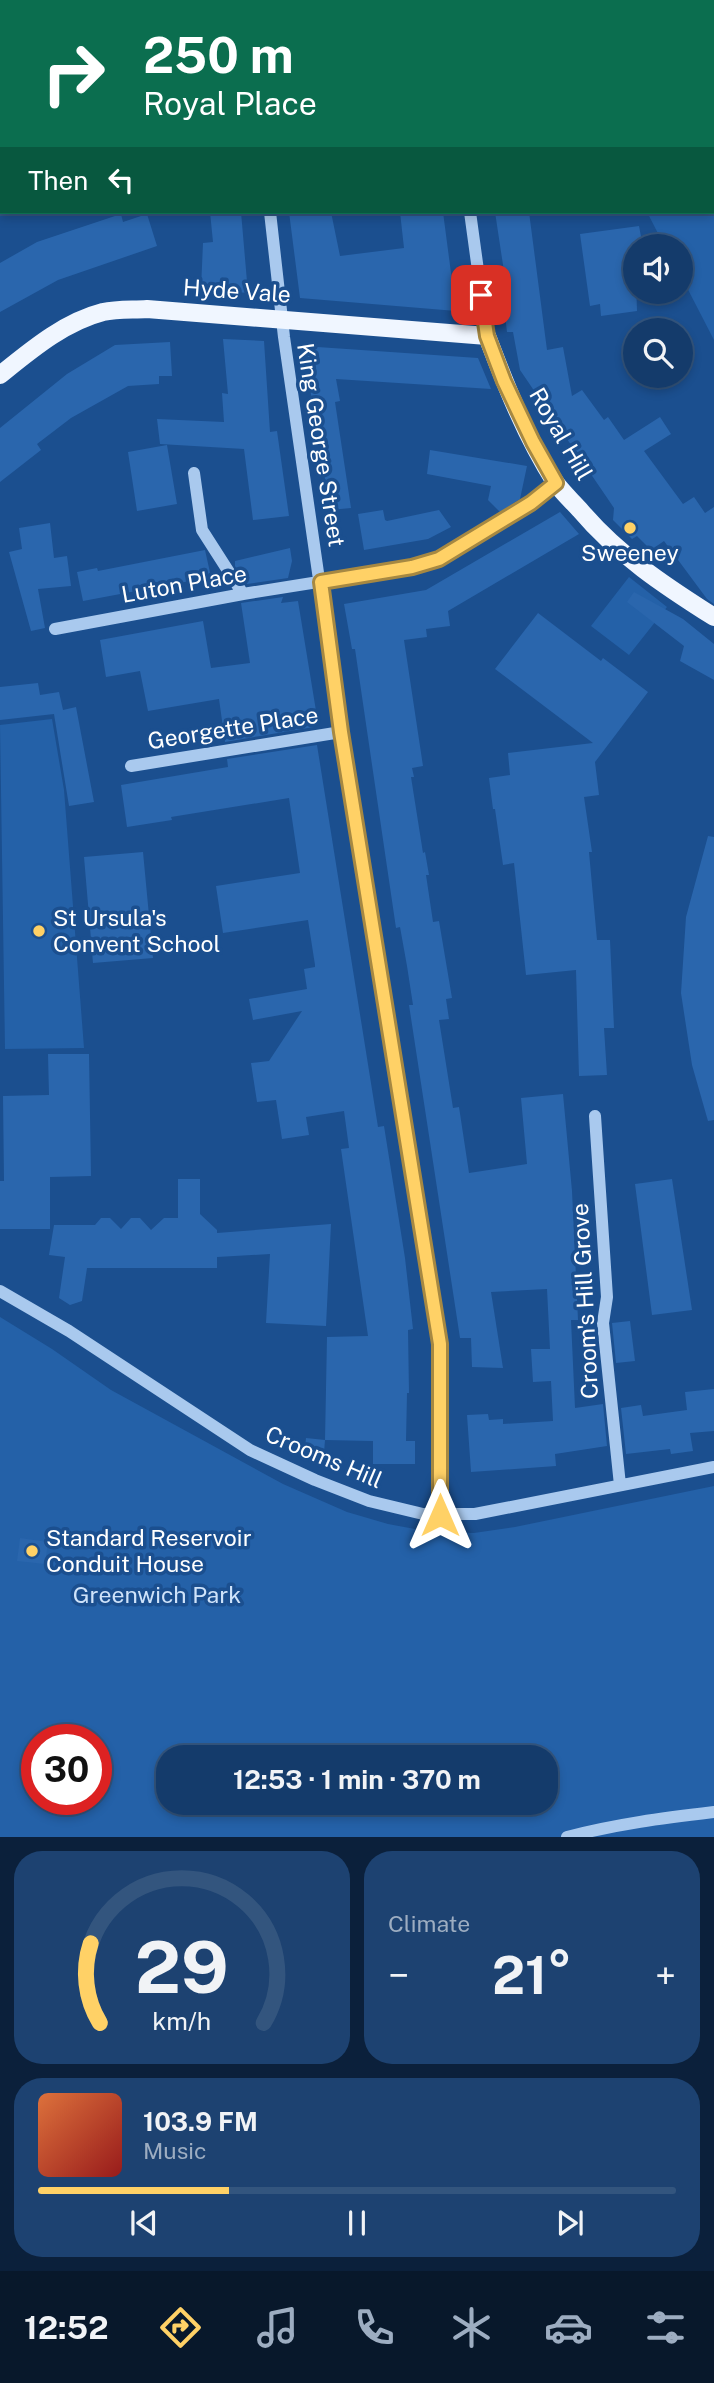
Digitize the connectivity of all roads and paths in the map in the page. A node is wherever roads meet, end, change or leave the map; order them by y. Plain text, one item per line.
1 (270, 214) edge
2 (470, 214) edge
3 (282, 319) junction
4 (487, 336) junction
5 (0, 374) edge
6 (194, 473) dead end
7 (556, 483) junction
8 (321, 582) junction
9 (243, 594) junction
10 (714, 617) edge
11 (55, 629) dead end
12 (341, 732) junction
13 (131, 766) dead end
14 (595, 1116) dead end
15 (0, 1291) edge
16 (714, 1467) edge
17 (620, 1485) junction
18 (440, 1515) junction
19 (714, 1812) edge
20 (568, 1837) edge

1 - 3 street, King George Street
2 - 4 street, Royal Hill
3 - 4 main road, Hyde Vale
3 - 5 main road, Hyde Vale
3 - 8 street, King George Street
4 - 7 main road, Royal Hill
6 - 9 street
7 - 8 street, Luton Place
7 - 10 main road, Royal Hill
8 - 9 street, Luton Place
8 - 12 street, King George Street
9 - 11 street, Luton Place
12 - 13 street, Georgette Place
12 - 18 street, King George Street
14 - 17 street, Croom's Hill Grove
15 - 18 street, Crooms Hill
16 - 17 street, Crooms Hill
17 - 18 street, Crooms Hill
19 - 20 street

